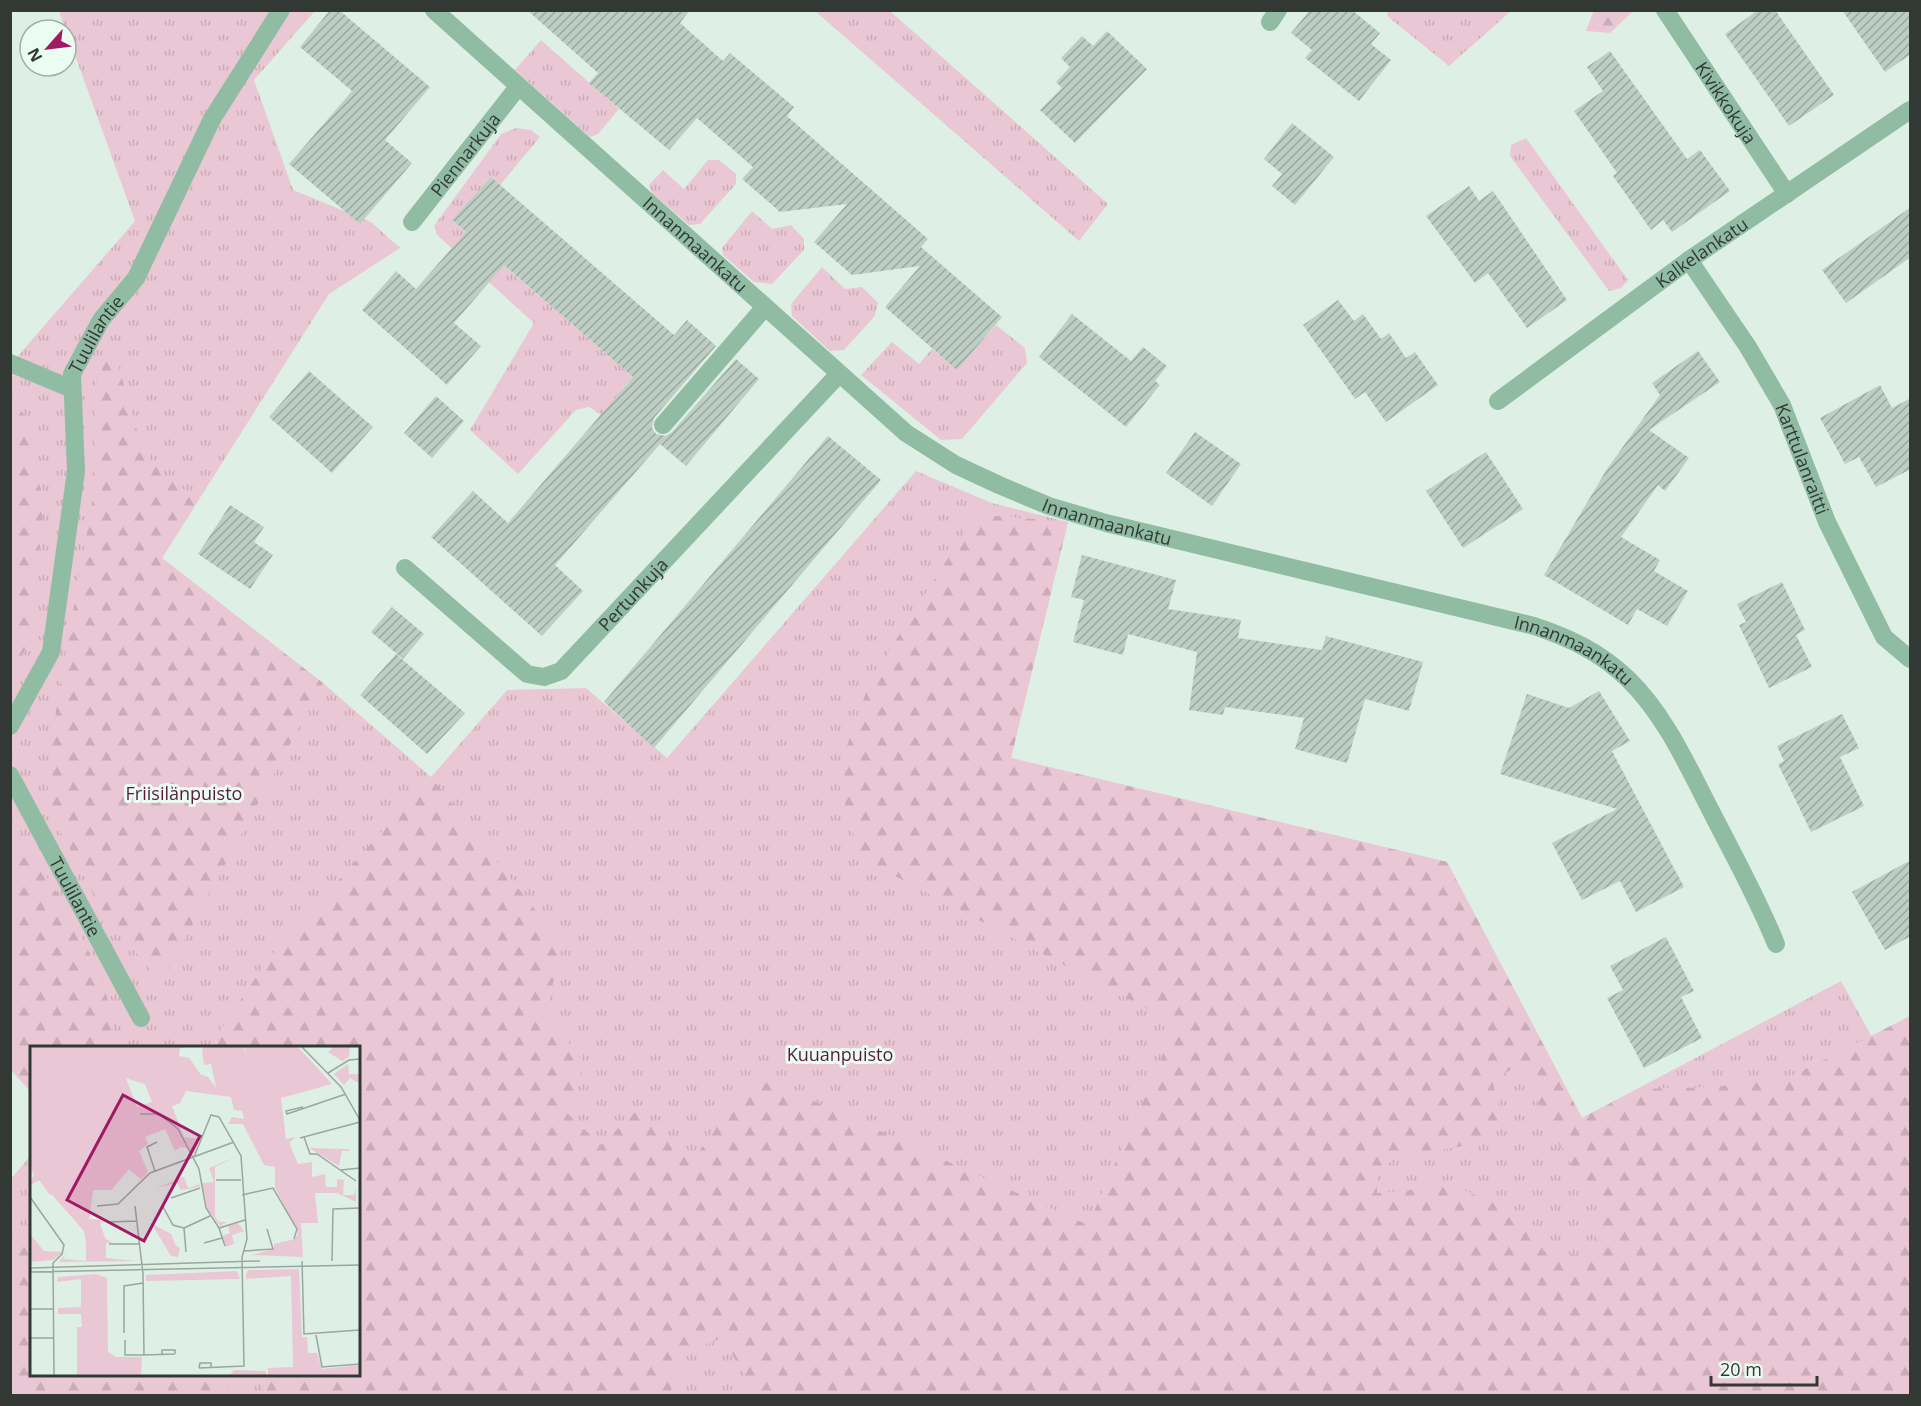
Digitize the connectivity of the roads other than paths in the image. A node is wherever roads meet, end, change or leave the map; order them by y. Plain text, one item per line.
1 (281, 10) edge
2 (434, 10) edge
3 (1665, 10) edge
4 (518, 87) junction
5 (1911, 110) edge
6 (1787, 194) junction
7 (412, 222) dead end
8 (1689, 260) junction
9 (765, 307) junction
10 (10, 363) edge
11 (839, 374) junction
12 (72, 389) junction
13 (1498, 401) dead end
14 (663, 424) dead end
15 (405, 568) dead end
16 (1911, 659) edge
17 (10, 726) edge
18 (10, 775) edge
19 (1776, 944) dead end
20 (141, 1018) dead end

1 - 12 street, Tuulilantie
2 - 4 street, Innanmaankatu
3 - 6 street, Kivikkokuja
4 - 7 street, Piennarkuja
4 - 9 street, Innanmaankatu
5 - 6 street, Kalkelankatu
6 - 8 street, Kalkelankatu
8 - 13 street, Kalkelankatu
8 - 16 street, Karttulanraitti
9 - 11 street, Innanmaankatu
9 - 14 street
10 - 12 street
11 - 15 street, Pertunkuja
11 - 19 street, Innanmaankatu
12 - 17 street, Tuulilantie
18 - 20 street, Tuulilantie

